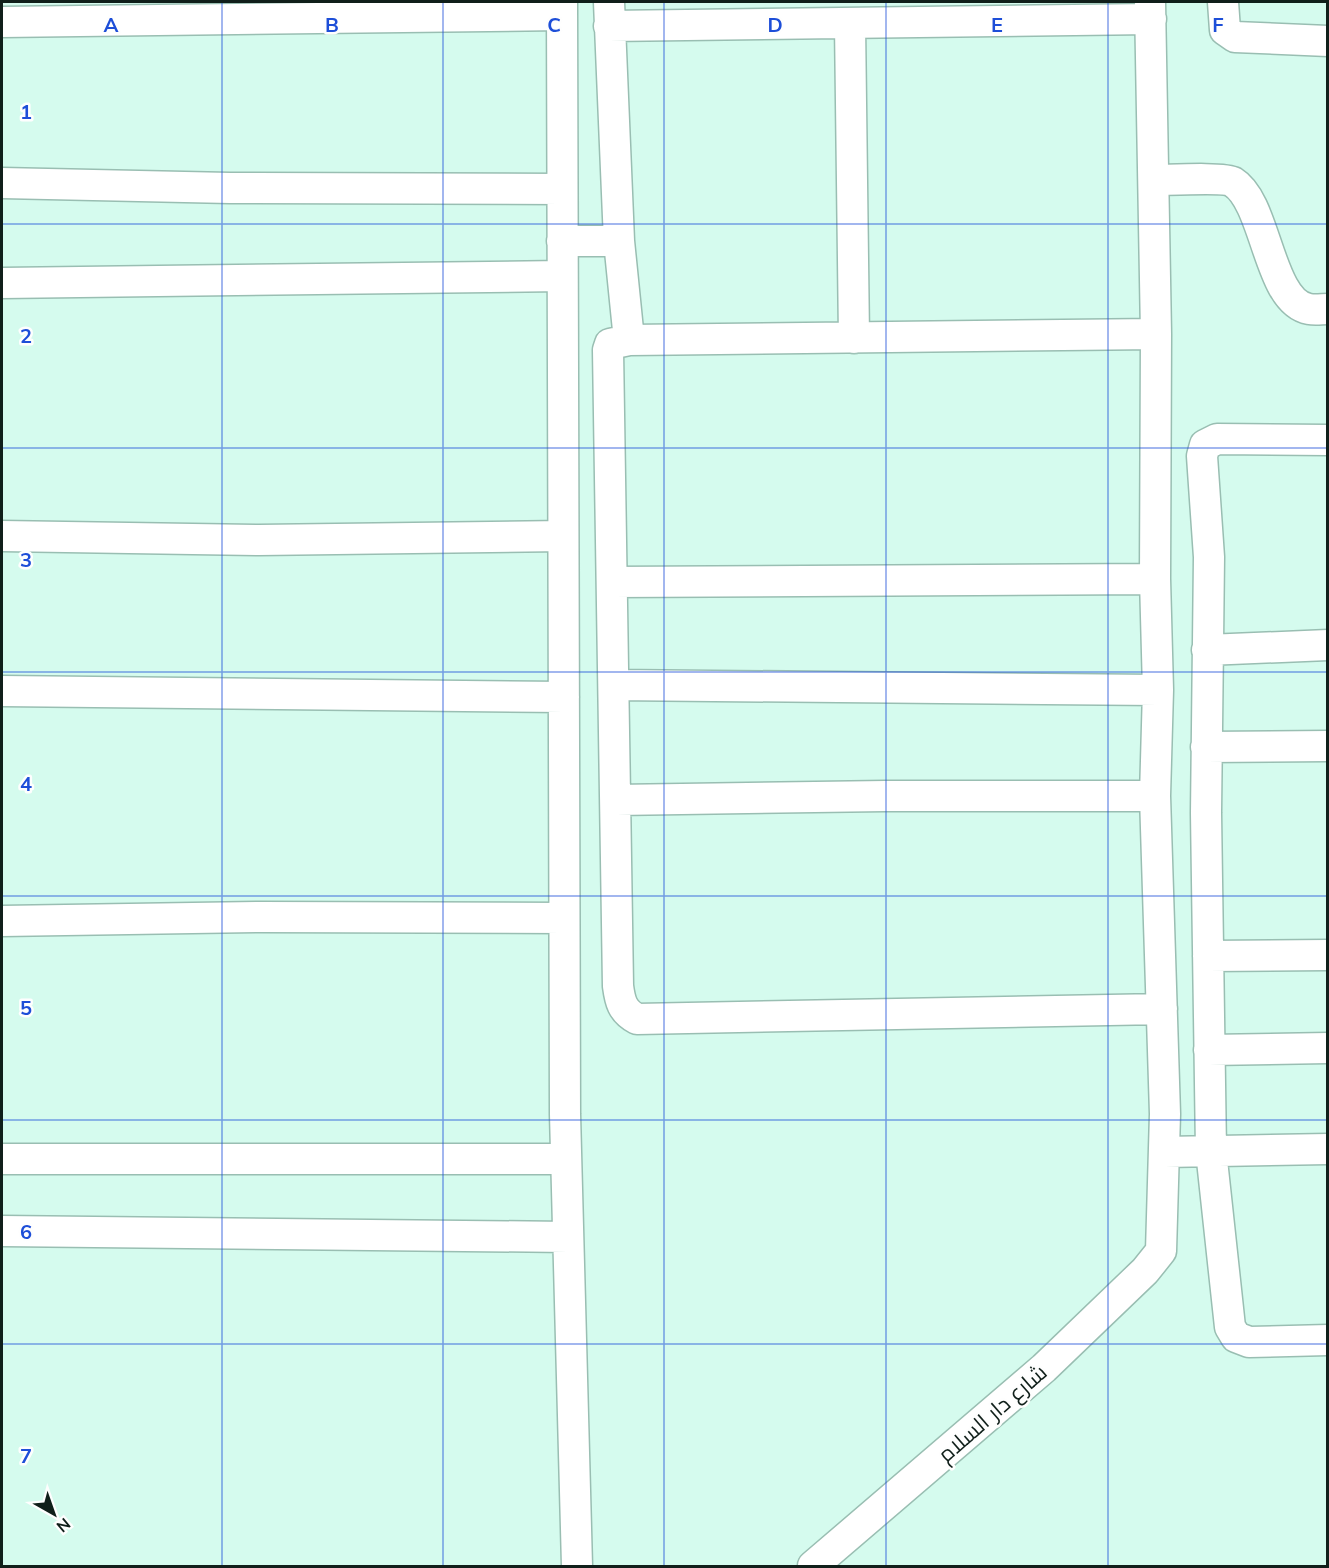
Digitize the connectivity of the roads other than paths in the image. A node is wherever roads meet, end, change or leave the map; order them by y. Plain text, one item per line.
1 (1223, 2) edge
2 (562, 8) edge
3 (1150, 10) edge
4 (609, 14) edge
5 (2, 22) edge
6 (850, 24) junction
7 (1328, 41) edge
8 (1155, 180) junction
9 (2, 183) edge
10 (562, 189) junction
11 (562, 241) junction
12 (619, 241) junction
13 (562, 276) junction
14 (2, 283) edge
15 (1328, 309) edge
16 (1156, 334) junction
17 (854, 338) junction
18 (629, 340) junction
19 (1328, 440) edge
20 (2, 536) edge
21 (563, 536) junction
22 (1155, 579) junction
23 (612, 582) junction
24 (1328, 645) edge
25 (1208, 650) junction
26 (614, 685) junction
27 (1158, 690) junction
28 (2, 691) edge
29 (564, 697) junction
30 (1328, 746) edge
31 (1206, 747) junction
32 (1155, 796) junction
33 (616, 800) junction
34 (564, 918) junction
35 (2, 921) edge
36 (1328, 955) edge
37 (1208, 956) junction
38 (1162, 1009) junction
39 (1328, 1048) edge
40 (1209, 1050) junction
41 (1328, 1149) edge
42 (1211, 1151) junction
43 (1165, 1152) junction
44 (2, 1159) edge
45 (566, 1160) junction
46 (2, 1231) edge
47 (568, 1237) junction
48 (1328, 1340) edge
49 (577, 1566) edge
50 (813, 1566) edge

1 - 7 street
2 - 5 street
2 - 10 street
3 - 6 street
3 - 8 street
4 - 6 street
4 - 12 street
6 - 17 street
8 - 15 street
8 - 16 street
9 - 10 street
10 - 11 street
11 - 12 street
11 - 13 street
12 - 18 street
13 - 14 street
13 - 21 street
16 - 17 street
16 - 22 street
17 - 18 street
18 - 23 street
19 - 25 street
20 - 21 street
21 - 29 street
22 - 23 street
22 - 27 street
23 - 26 street
24 - 25 street
25 - 31 street
26 - 27 street
26 - 33 street
27 - 32 street
28 - 29 street
29 - 34 street
30 - 31 street
31 - 37 street
32 - 33 street
32 - 38 street
33 - 38 street
34 - 35 street
34 - 45 street
36 - 37 street
37 - 40 street
38 - 43 street
39 - 40 street
40 - 42 street
41 - 42 street
42 - 43 street
42 - 48 street
43 - 50 street, شارع دار السلام
44 - 45 street
45 - 47 street
46 - 47 street
47 - 49 street

